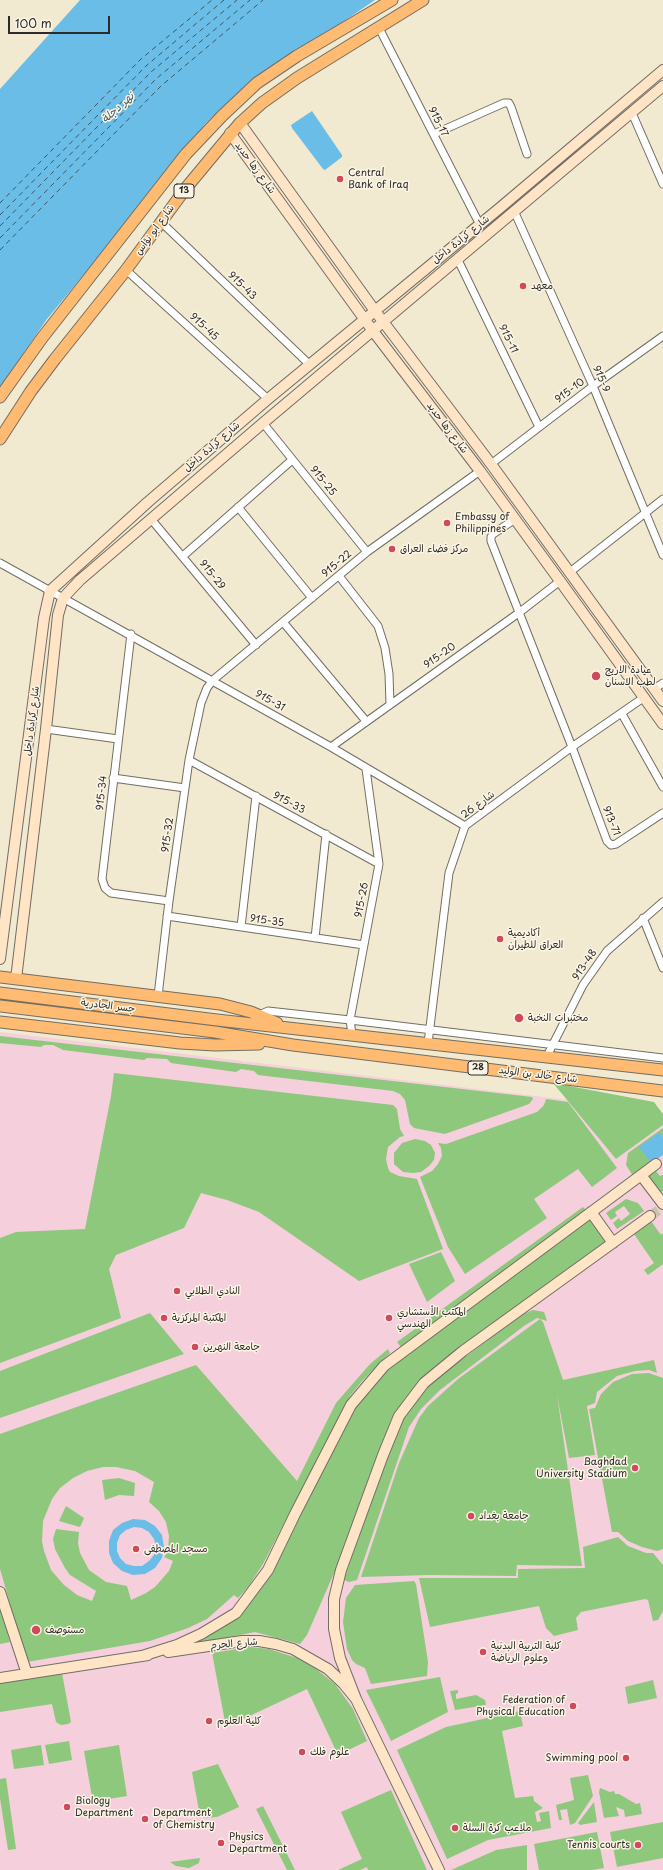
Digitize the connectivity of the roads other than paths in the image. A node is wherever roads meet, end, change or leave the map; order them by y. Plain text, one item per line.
1 (392, 0) edge
2 (423, 0) edge
3 (379, 28) junction
4 (663, 70) edge
5 (663, 86) edge
6 (620, 107) junction
7 (630, 115) junction
8 (240, 123) junction
9 (230, 133) junction
10 (434, 134) junction
11 (527, 154) dead end
12 (663, 184) edge
13 (501, 208) junction
14 (512, 215) junction
15 (161, 222) junction
16 (480, 225) junction
17 (458, 260) junction
18 (126, 270) junction
19 (375, 311) junction
20 (365, 320) junction
21 (384, 322) junction
22 (373, 331) junction
23 (663, 336) edge
24 (310, 365) junction
25 (593, 386) junction
26 (0, 397) edge
27 (268, 399) junction
28 (263, 423) junction
29 (539, 427) junction
30 (0, 439) edge
31 (292, 460) junction
32 (491, 464) junction
33 (480, 471) junction
34 (663, 499) edge
35 (238, 507) junction
36 (645, 512) junction
37 (151, 519) junction
38 (515, 519) junction
39 (367, 552) junction
40 (663, 555) edge
41 (183, 556) junction
42 (0, 563) edge
43 (570, 572) junction
44 (339, 576) junction
45 (560, 581) junction
46 (50, 591) junction
47 (63, 598) junction
48 (312, 598) junction
49 (520, 612) junction
50 (283, 622) junction
51 (131, 634) junction
52 (256, 645) junction
53 (213, 680) junction
54 (663, 683) edge
55 (654, 689) junction
56 (643, 698) junction
57 (663, 701) edge
58 (390, 704) junction
59 (622, 714) junction
60 (366, 721) junction
61 (663, 724) edge
62 (46, 729) junction
63 (118, 739) junction
64 (331, 747) junction
65 (572, 747) junction
66 (189, 760) junction
67 (366, 769) junction
68 (113, 778) junction
69 (663, 787) edge
70 (185, 788) junction
71 (256, 796) junction
72 (663, 813) edge
73 (465, 826) junction
74 (326, 834) junction
75 (379, 864) junction
76 (169, 902) junction
77 (663, 902) edge
78 (167, 916) junction
79 (643, 918) junction
80 (241, 927) junction
81 (315, 938) junction
82 (364, 946) junction
83 (0, 959) edge
84 (663, 968) edge
85 (0, 977) edge
86 (16, 979) junction
87 (0, 993) edge
88 (158, 996) junction
89 (0, 1006) edge
90 (259, 1015) junction
91 (350, 1020) junction
92 (0, 1022) edge
93 (295, 1028) junction
94 (429, 1029) junction
95 (352, 1034) junction
96 (428, 1043) junction
97 (553, 1044) junction
98 (293, 1045) junction
99 (547, 1056) junction
100 (663, 1058) edge
101 (663, 1070) edge
102 (635, 1087) junction
103 (663, 1091) edge
104 (663, 1097) edge
105 (656, 1164) dead end
106 (641, 1175) junction
107 (662, 1207) edge
108 (591, 1212) junction
109 (650, 1216) tunnel mouth
110 (613, 1243) junction
111 (0, 1592) edge
112 (142, 1656) junction
113 (27, 1674) junction
114 (0, 1678) edge
115 (356, 1699) junction
116 (439, 1870) edge

1 - 26 main road, شارع ابو نؤاس / 13
2 - 3 main road, شارع ابو نؤاس / 13
3 - 8 main road, شارع ابو نؤاس / 13
3 - 10 street, 915-17
4 - 6 street, شارع كرادة داخل
5 - 7 street, شارع كرادة داخل
6 - 7 street
6 - 13 street, شارع كرادة داخل
7 - 12 street
7 - 14 street, شارع كرادة داخل
8 - 9 main road, شارع ابو نؤاس / 13
8 - 19 street, شارع زها حديد
9 - 15 main road, شارع ابو نؤاس / 13
9 - 20 street, شارع زها حديد
10 - 11 street
10 - 16 street, 915-17
13 - 14 street
13 - 16 street, شارع كرادة داخل
14 - 17 street, شارع كرادة داخل
14 - 25 street, 915-9
15 - 18 main road, شارع ابو نؤاس / 13
15 - 24 street, 915-43
16 - 19 street, شارع كرادة داخل
17 - 21 street, شارع كرادة داخل
17 - 29 street, 915-11
18 - 27 street, 915-45
18 - 30 main road, شارع ابو نؤاس / 13
19 - 20 street, شارع كرادة داخل
19 - 21 street, شارع زها حديد
20 - 22 street, شارع زها حديد
20 - 24 street, شارع كرادة داخل
21 - 22 street, شارع كرادة داخل
21 - 32 street, شارع زها حديد
22 - 28 street, شارع كرادة داخل
22 - 33 street, شارع زها حديد
23 - 25 street, 915-10
24 - 27 street, شارع كرادة داخل
25 - 29 street, 915-10
25 - 36 street, 915-9
27 - 46 street, شارع كرادة داخل
28 - 31 street, 915-25
28 - 37 street, شارع كرادة داخل
29 - 32 street, 915-10
31 - 35 street
31 - 39 street, 915-25
32 - 33 street
32 - 43 street, شارع زها حديد
33 - 38 street, شارع زها حديد
33 - 39 street, 915-22
34 - 36 street
35 - 41 street
35 - 48 street
36 - 40 street, 915-9
36 - 43 street
37 - 41 street, 915-29
37 - 47 street, شارع كرادة داخل
38 - 45 street, شارع زها حديد
38 - 49 street
39 - 44 street, 915-22
41 - 52 street, 915-29
42 - 46 street, 915-31
43 - 55 street, شارع زها حديد
44 - 48 street, 915-22
44 - 58 street
45 - 49 street, 915-20
45 - 56 street, شارع زها حديد
46 - 47 street, 915-31
46 - 83 street, شارع كرادة داخل
47 - 51 street, 915-31
47 - 62 street, شارع كرادة داخل
48 - 50 street, 915-22
49 - 58 street, 915-20
49 - 65 street
50 - 52 street, 915-22
50 - 60 street
51 - 53 street, 915-31
51 - 63 street, 915-34
52 - 53 street, 915-22
53 - 64 street, 915-31
53 - 66 street, 915-32
54 - 55 street
55 - 57 street, شارع زها حديد
56 - 59 street, شارع 26
56 - 61 street, شارع زها حديد
58 - 60 street, 915-20
59 - 65 street, شارع 26
59 - 69 street
60 - 64 street, 915-20
62 - 63 street
62 - 86 street, شارع كرادة داخل
63 - 68 street, 915-34
64 - 67 street, 915-31
65 - 72 street, 913-71
65 - 73 street, شارع 26
66 - 70 street, 915-32
66 - 71 street, 915-33
67 - 73 street, 915-31
67 - 75 street, 915-26
68 - 70 street
68 - 76 street, 915-34
70 - 76 street, 915-32
71 - 74 street, 915-33
71 - 80 street
73 - 94 street, شارع 26
74 - 75 street, 915-33
74 - 81 street
75 - 82 street, 915-26
76 - 78 street, 915-32
77 - 79 street, 913-48
78 - 80 street, 915-35
78 - 88 street, 915-32
79 - 84 street
79 - 97 street, 913-48
80 - 81 street, 915-35
81 - 82 street, 915-35
82 - 91 street, 915-26
85 - 86 main road
86 - 88 main road
87 - 93 main road, جسر الجادرية
88 - 90 main road
89 - 98 main road, جسر الجادرية
90 - 91 street
90 - 93 main road
91 - 94 street
91 - 95 street, 915-26
92 - 98 main road
93 - 95 main road, شارع خالد بن الوليد / 28
94 - 96 street, شارع 26
94 - 97 street
95 - 96 main road, شارع خالد بن الوليد / 28
96 - 99 main road, شارع خالد بن الوليد / 28
97 - 99 street, 913-48
97 - 100 street
98 - 102 main road, شارع خالد بن الوليد / 28
99 - 101 main road, شارع خالد بن الوليد / 28
102 - 103 main road, شارع خالد بن الوليد / 28
102 - 104 street
105 - 106 street
106 - 107 street
106 - 108 street
108 - 110 street
108 - 112 street
109 - 110 street
110 - 115 street
111 - 113 street
112 - 113 street, شارع الحرم
112 - 115 street, شارع الحرم
113 - 114 street, شارع الحرم
115 - 116 street, شارع الحرم

